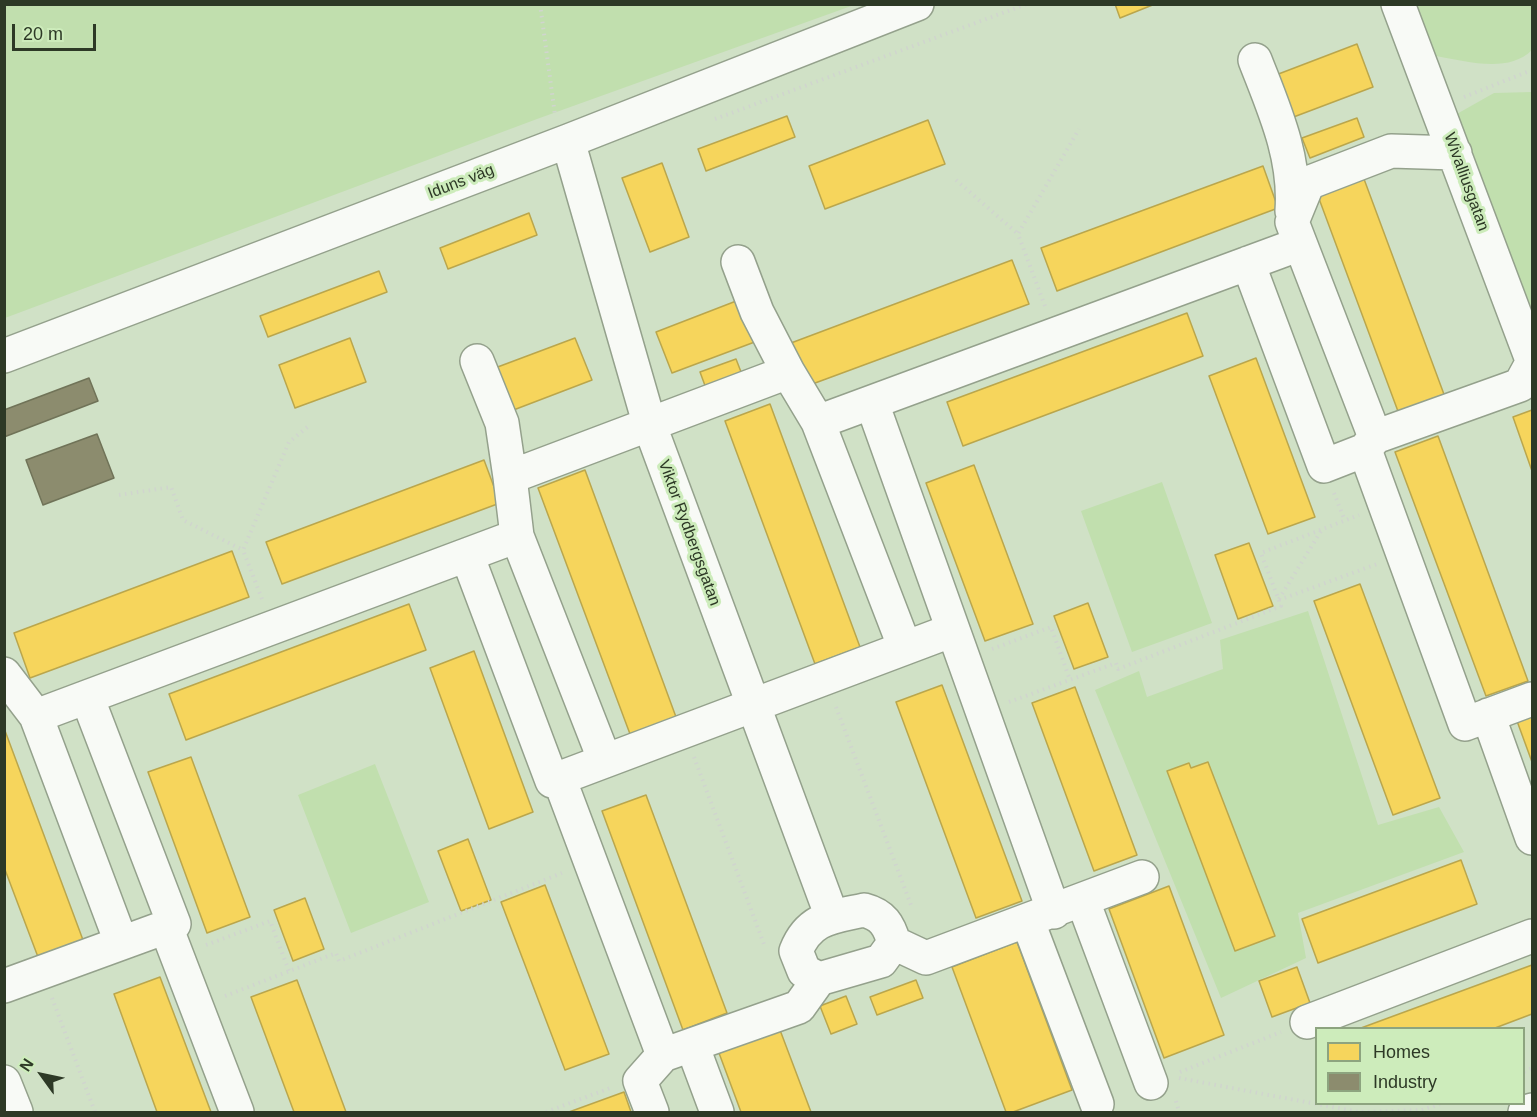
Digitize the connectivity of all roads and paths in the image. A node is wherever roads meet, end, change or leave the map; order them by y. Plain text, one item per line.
1 (540, 4) edge
2 (917, 4) edge
3 (1398, 4) edge
4 (1255, 60) dead end
5 (1533, 70) edge
6 (1438, 107) junction
7 (1079, 129) dead end
8 (568, 141) junction
9 (1455, 153) junction
10 (956, 180) dead end
11 (1296, 233) junction
12 (1018, 234) junction
13 (738, 262) dead end
14 (1248, 263) junction
15 (1055, 334) junction
16 (4, 356) edge
17 (477, 361) dead end
18 (1533, 361) edge
19 (788, 372) junction
20 (872, 403) junction
21 (818, 422) junction
22 (310, 425) dead end
23 (650, 426) junction
24 (1370, 443) junction
25 (510, 477) junction
26 (119, 495) dead end
27 (1385, 506) junction
28 (1322, 530) junction
29 (517, 536) junction
30 (243, 550) junction
31 (1403, 554) junction
32 (467, 555) junction
33 (1279, 600) junction
34 (273, 628) junction
35 (958, 645) junction
36 (905, 648) junction
37 (4, 674) edge
38 (825, 678) junction
39 (1071, 680) junction
40 (87, 697) junction
41 (1533, 699) edge
42 (754, 705) junction
43 (982, 712) junction
44 (36, 716) junction
45 (1488, 716) junction
46 (685, 731) junction
47 (605, 761) junction
48 (560, 778) junction
49 (1533, 838) edge
50 (591, 862) junction
51 (1142, 877) dead end
52 (1055, 912) junction
53 (914, 913) dead end
54 (832, 917) junction
55 (1533, 936) edge
56 (171, 941) junction
57 (121, 942) junction
58 (894, 943) junction
59 (768, 957) dead end
60 (289, 971) junction
61 (43, 972) junction
62 (819, 979) junction
63 (4, 986) edge
64 (196, 1007) junction
65 (1307, 1022) joint
66 (677, 1050) junction
67 (1160, 1080) junction
68 (640, 1081) junction
69 (4, 1082) edge
70 (1097, 1104) dead end
71 (1315, 1105) edge
72 (1315, 1105) edge
73 (1437, 1105) edge
74 (1533, 1110) edge
75 (16, 1113) edge
76 (95, 1113) edge
77 (237, 1113) edge
78 (546, 1113) edge
79 (652, 1113) edge
80 (717, 1113) edge
81 (1525, 1113) edge

1 - 8 path
2 - 8 street, Iduns väg
3 - 6 street, Wivalliusgatan
4 - 11 street
5 - 6 path
6 - 9 street, Wivalliusgatan
7 - 12 path
8 - 16 street, Iduns väg
8 - 23 street, Viktor Rydbergsgatan
9 - 11 street
9 - 18 street, Wivalliusgatan
10 - 12 path
11 - 14 street
11 - 24 street
12 - 15 path
13 - 19 street
14 - 15 street
14 - 24 street
15 - 20 street
17 - 25 street
18 - 24 street
19 - 21 street
19 - 23 street
20 - 21 street
20 - 35 street
21 - 36 street
22 - 30 path
23 - 25 street
23 - 42 street, Viktor Rydbergsgatan
24 - 27 street
25 - 29 street
26 - 30 path
27 - 28 path
27 - 31 street
28 - 33 path
28 - 33 path
29 - 32 street
29 - 47 street
30 - 34 path
31 - 33 path
31 - 45 street
32 - 34 street
32 - 48 street
33 - 39 path
34 - 40 street
35 - 36 street
35 - 39 path
35 - 43 street
36 - 38 street
37 - 44 street
38 - 42 street
38 - 53 path
39 - 43 path
40 - 44 street
40 - 56 street
41 - 45 street
42 - 46 street
42 - 54 street, Viktor Rydbergsgatan
43 - 52 street
44 - 57 street
45 - 49 street
46 - 47 street
46 - 59 path
47 - 48 street
48 - 50 street
50 - 60 path
50 - 66 street
51 - 52 street
52 - 58 street
52 - 67 street
52 - 70 street
54 - 58 street
54 - 62 street
55 - 65 street
56 - 57 street
56 - 60 path
56 - 64 street
57 - 61 street
58 - 62 street
60 - 64 path
61 - 63 street
61 - 76 path
62 - 66 street
64 - 77 street
65 - 67 path
66 - 68 street
66 - 80 street
67 - 71 path
68 - 78 path
68 - 79 street
69 - 75 street
72 - 73 path
74 - 81 street

